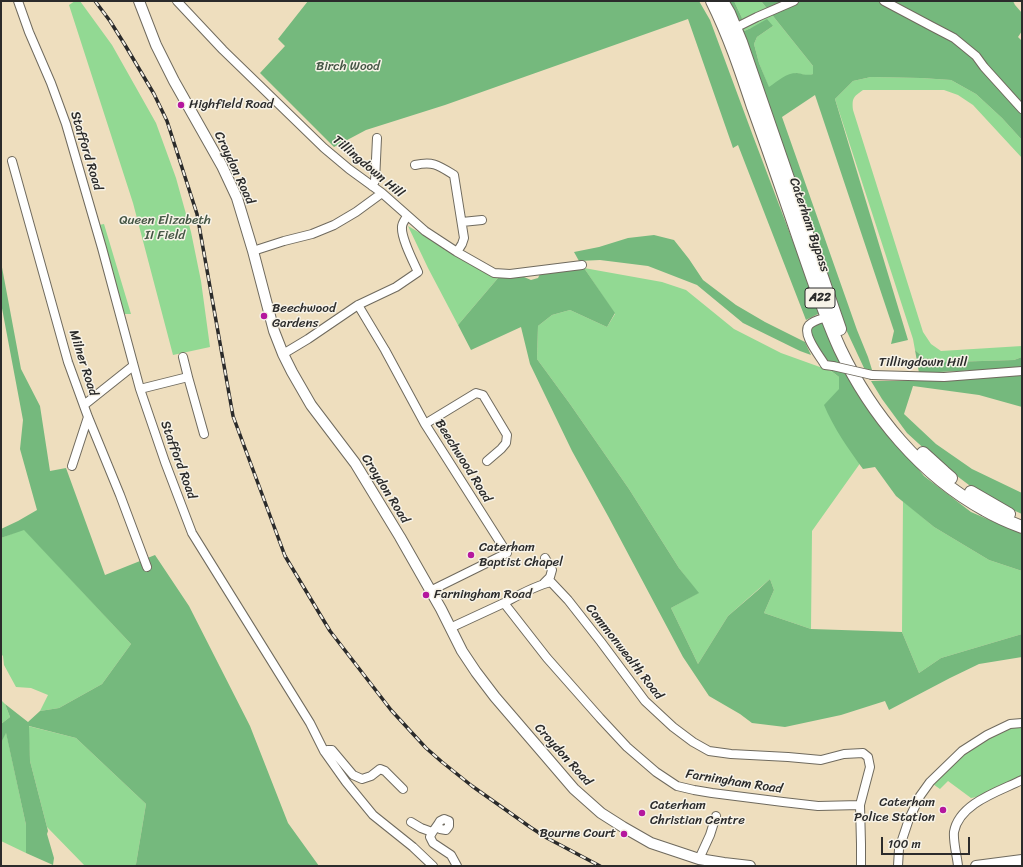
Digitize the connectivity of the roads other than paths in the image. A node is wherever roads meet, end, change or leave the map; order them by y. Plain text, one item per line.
1 (18, 1) edge
2 (138, 1) edge
3 (177, 1) edge
4 (712, 1) edge
5 (722, 1) edge
6 (794, 1) edge
7 (884, 1) edge
8 (735, 28) junction
9 (1022, 109) edge
10 (377, 138) dead end
11 (12, 161) dead end
12 (415, 165) dead end
13 (372, 186) junction
14 (382, 193) junction
15 (407, 216) junction
16 (482, 220) dead end
17 (462, 222) junction
18 (253, 251) junction
19 (457, 252) junction
20 (582, 265) dead end
21 (358, 305) junction
22 (827, 317) junction
23 (283, 354) junction
24 (184, 357) dead end
25 (133, 366) junction
26 (1022, 371) edge
27 (188, 377) junction
28 (140, 389) junction
29 (84, 405) junction
30 (88, 417) junction
31 (425, 424) junction
32 (204, 434) dead end
33 (487, 461) dead end
34 (72, 466) dead end
35 (1022, 519) edge
36 (1022, 527) edge
37 (545, 558) dead end
38 (147, 567) dead end
39 (543, 584) junction
40 (430, 591) junction
41 (504, 603) junction
42 (450, 628) junction
43 (1022, 723) edge
44 (324, 751) junction
45 (1022, 780) edge
46 (403, 789) dead end
47 (860, 804) junction
48 (716, 816) dead end
49 (411, 822) dead end
50 (438, 825) dead end
51 (432, 832) junction
52 (699, 859) junction
53 (1022, 860) edge
54 (433, 866) edge
55 (457, 866) edge
56 (750, 866) edge
57 (861, 866) edge
58 (898, 866) edge
59 (958, 866) edge
60 (976, 866) edge

1 - 25 street, Stafford Road
2 - 18 main road, Croydon Road
3 - 13 street, Tillingdown Hill
4 - 22 highway, Caterham Bypass / A22
5 - 8 highway, Caterham Bypass / A22
6 - 8 street
7 - 9 street
8 - 35 highway, Caterham Bypass / A22
10 - 13 street
11 - 29 street, Milner Road
12 - 17 street
13 - 14 street, Tillingdown Hill
14 - 15 street, Tillingdown Hill
14 - 18 street
15 - 19 street, Tillingdown Hill
15 - 21 street
16 - 17 street
17 - 19 street
18 - 23 main road, Croydon Road
19 - 20 street, Tillingdown Hill
21 - 23 street
21 - 31 street, Beechwood Road
22 - 26 street, Tillingdown Hill, bridge
22 - 36 highway, Caterham Bypass / A22
23 - 40 main road, Croydon Road
24 - 27 street
25 - 28 street, Stafford Road
25 - 29 street
27 - 28 street
27 - 32 street
28 - 44 street, Stafford Road
29 - 30 street, Milner Road
30 - 34 street
30 - 38 street, Milner Road
31 - 33 street
31 - 40 street, Beechwood Road
37 - 39 street
39 - 41 street
39 - 47 street, Commonwealth Road
40 - 42 main road, Croydon Road
41 - 42 street
41 - 47 street, Farningham Road
42 - 52 main road, Croydon Road
43 - 58 street
44 - 46 street
44 - 54 street, Stafford Road
45 - 59 street
47 - 57 street
48 - 52 street
49 - 51 street
50 - 51 street
51 - 55 street
52 - 56 main road, Croydon Road
53 - 60 main road

